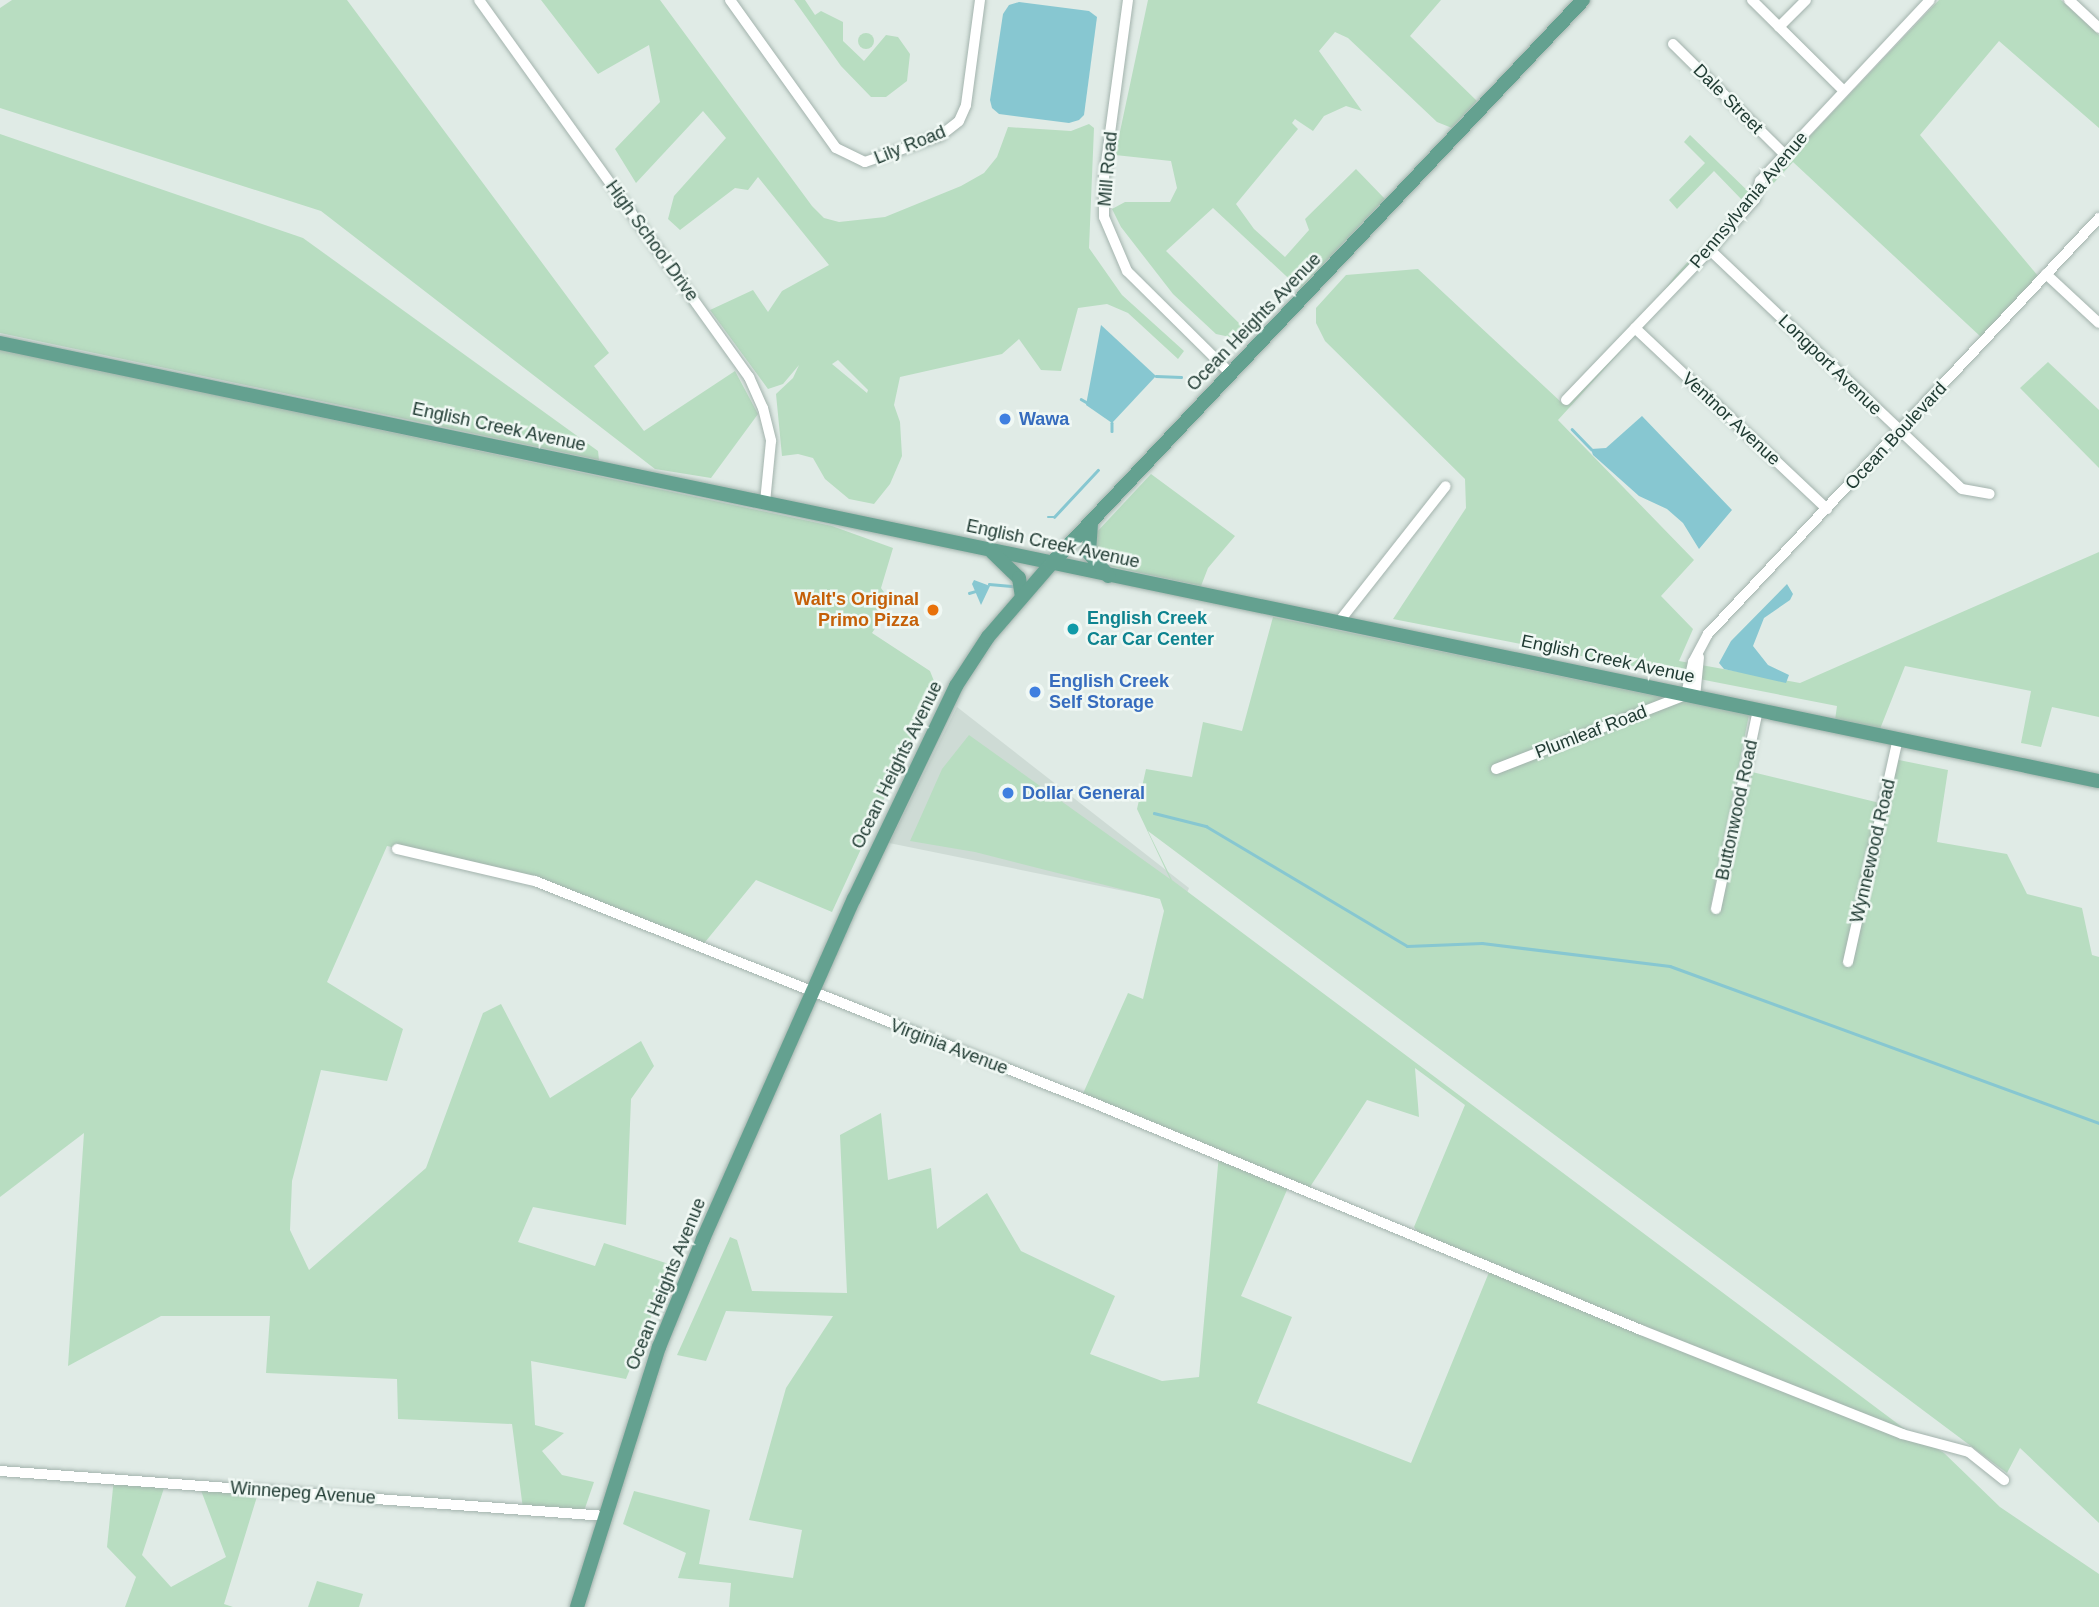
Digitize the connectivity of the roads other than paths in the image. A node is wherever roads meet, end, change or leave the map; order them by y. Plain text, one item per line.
1 (479, 0) edge
2 (730, 0) edge
3 (980, 0) edge
4 (1128, 0) edge
5 (1583, 0) edge
6 (1752, 0) edge
7 (1805, 0) edge
8 (1930, 0) edge
9 (2069, 0) edge
10 (1779, 27) junction
11 (2099, 29) edge
12 (1673, 44) dead end
13 (1844, 91) junction
14 (1784, 154) junction
15 (2099, 218) edge
16 (1710, 250) junction
17 (2046, 274) junction
18 (2099, 323) edge
19 (1635, 328) junction
20 (0, 342) edge
21 (1231, 374) junction
22 (1566, 400) dead end
23 (1900, 431) junction
24 (1446, 486) dead end
25 (1990, 494) dead end
26 (765, 502) junction
27 (1827, 509) junction
28 (1091, 522) junction
29 (990, 551) junction
30 (1051, 564) junction
31 (1108, 577) junction
32 (1022, 597) junction
33 (1338, 623) junction
34 (1691, 696) junction
35 (1758, 710) junction
36 (1898, 739) junction
37 (1496, 769) dead end
38 (2099, 781) edge
39 (397, 849) dead end
40 (1716, 909) dead end
41 (1848, 962) dead end
42 (811, 994) junction
43 (0, 1471) edge
44 (2004, 1480) dead end
45 (605, 1517) junction
46 (577, 1607) edge

1 - 26 street, High School Drive
2 - 3 street, Lily Road
4 - 21 street, Mill Road
5 - 21 main road, Ocean Heights Avenue
6 - 10 street
7 - 10 street
8 - 13 street, Pennsylvania Avenue
9 - 11 street
10 - 13 street
12 - 14 street, Dale Street
13 - 14 street, Pennsylvania Avenue
14 - 16 street, Pennsylvania Avenue
15 - 17 street, Ocean Boulevard
16 - 19 street, Pennsylvania Avenue
16 - 23 street, Longport Avenue
17 - 18 street
17 - 23 street, Ocean Boulevard
19 - 22 street, Pennsylvania Avenue
19 - 27 street, Ventnor Avenue
20 - 26 main road, English Creek Avenue
21 - 28 main road, Ocean Heights Avenue
23 - 25 street, Longport Avenue
23 - 27 street, Ocean Boulevard
24 - 33 street
26 - 29 main road, English Creek Avenue
27 - 34 street, Ocean Boulevard
28 - 30 main road, Ocean Heights Avenue
28 - 31 main road
29 - 30 main road, English Creek Avenue
29 - 32 main road
30 - 31 main road, English Creek Avenue
30 - 32 main road, Ocean Heights Avenue
31 - 33 main road, English Creek Avenue
32 - 42 main road, Ocean Heights Avenue
33 - 34 main road, English Creek Avenue
34 - 35 main road, English Creek Avenue
34 - 37 street, Plumleaf Road
35 - 36 main road, English Creek Avenue
35 - 40 street, Buttonwood Road
36 - 38 main road, English Creek Avenue
36 - 41 street, Wynnewood Road
39 - 42 street, Virginia Avenue
42 - 44 street, Virginia Avenue
42 - 45 main road, Ocean Heights Avenue
43 - 45 street, Winnepeg Avenue
45 - 46 main road, Ocean Heights Avenue

